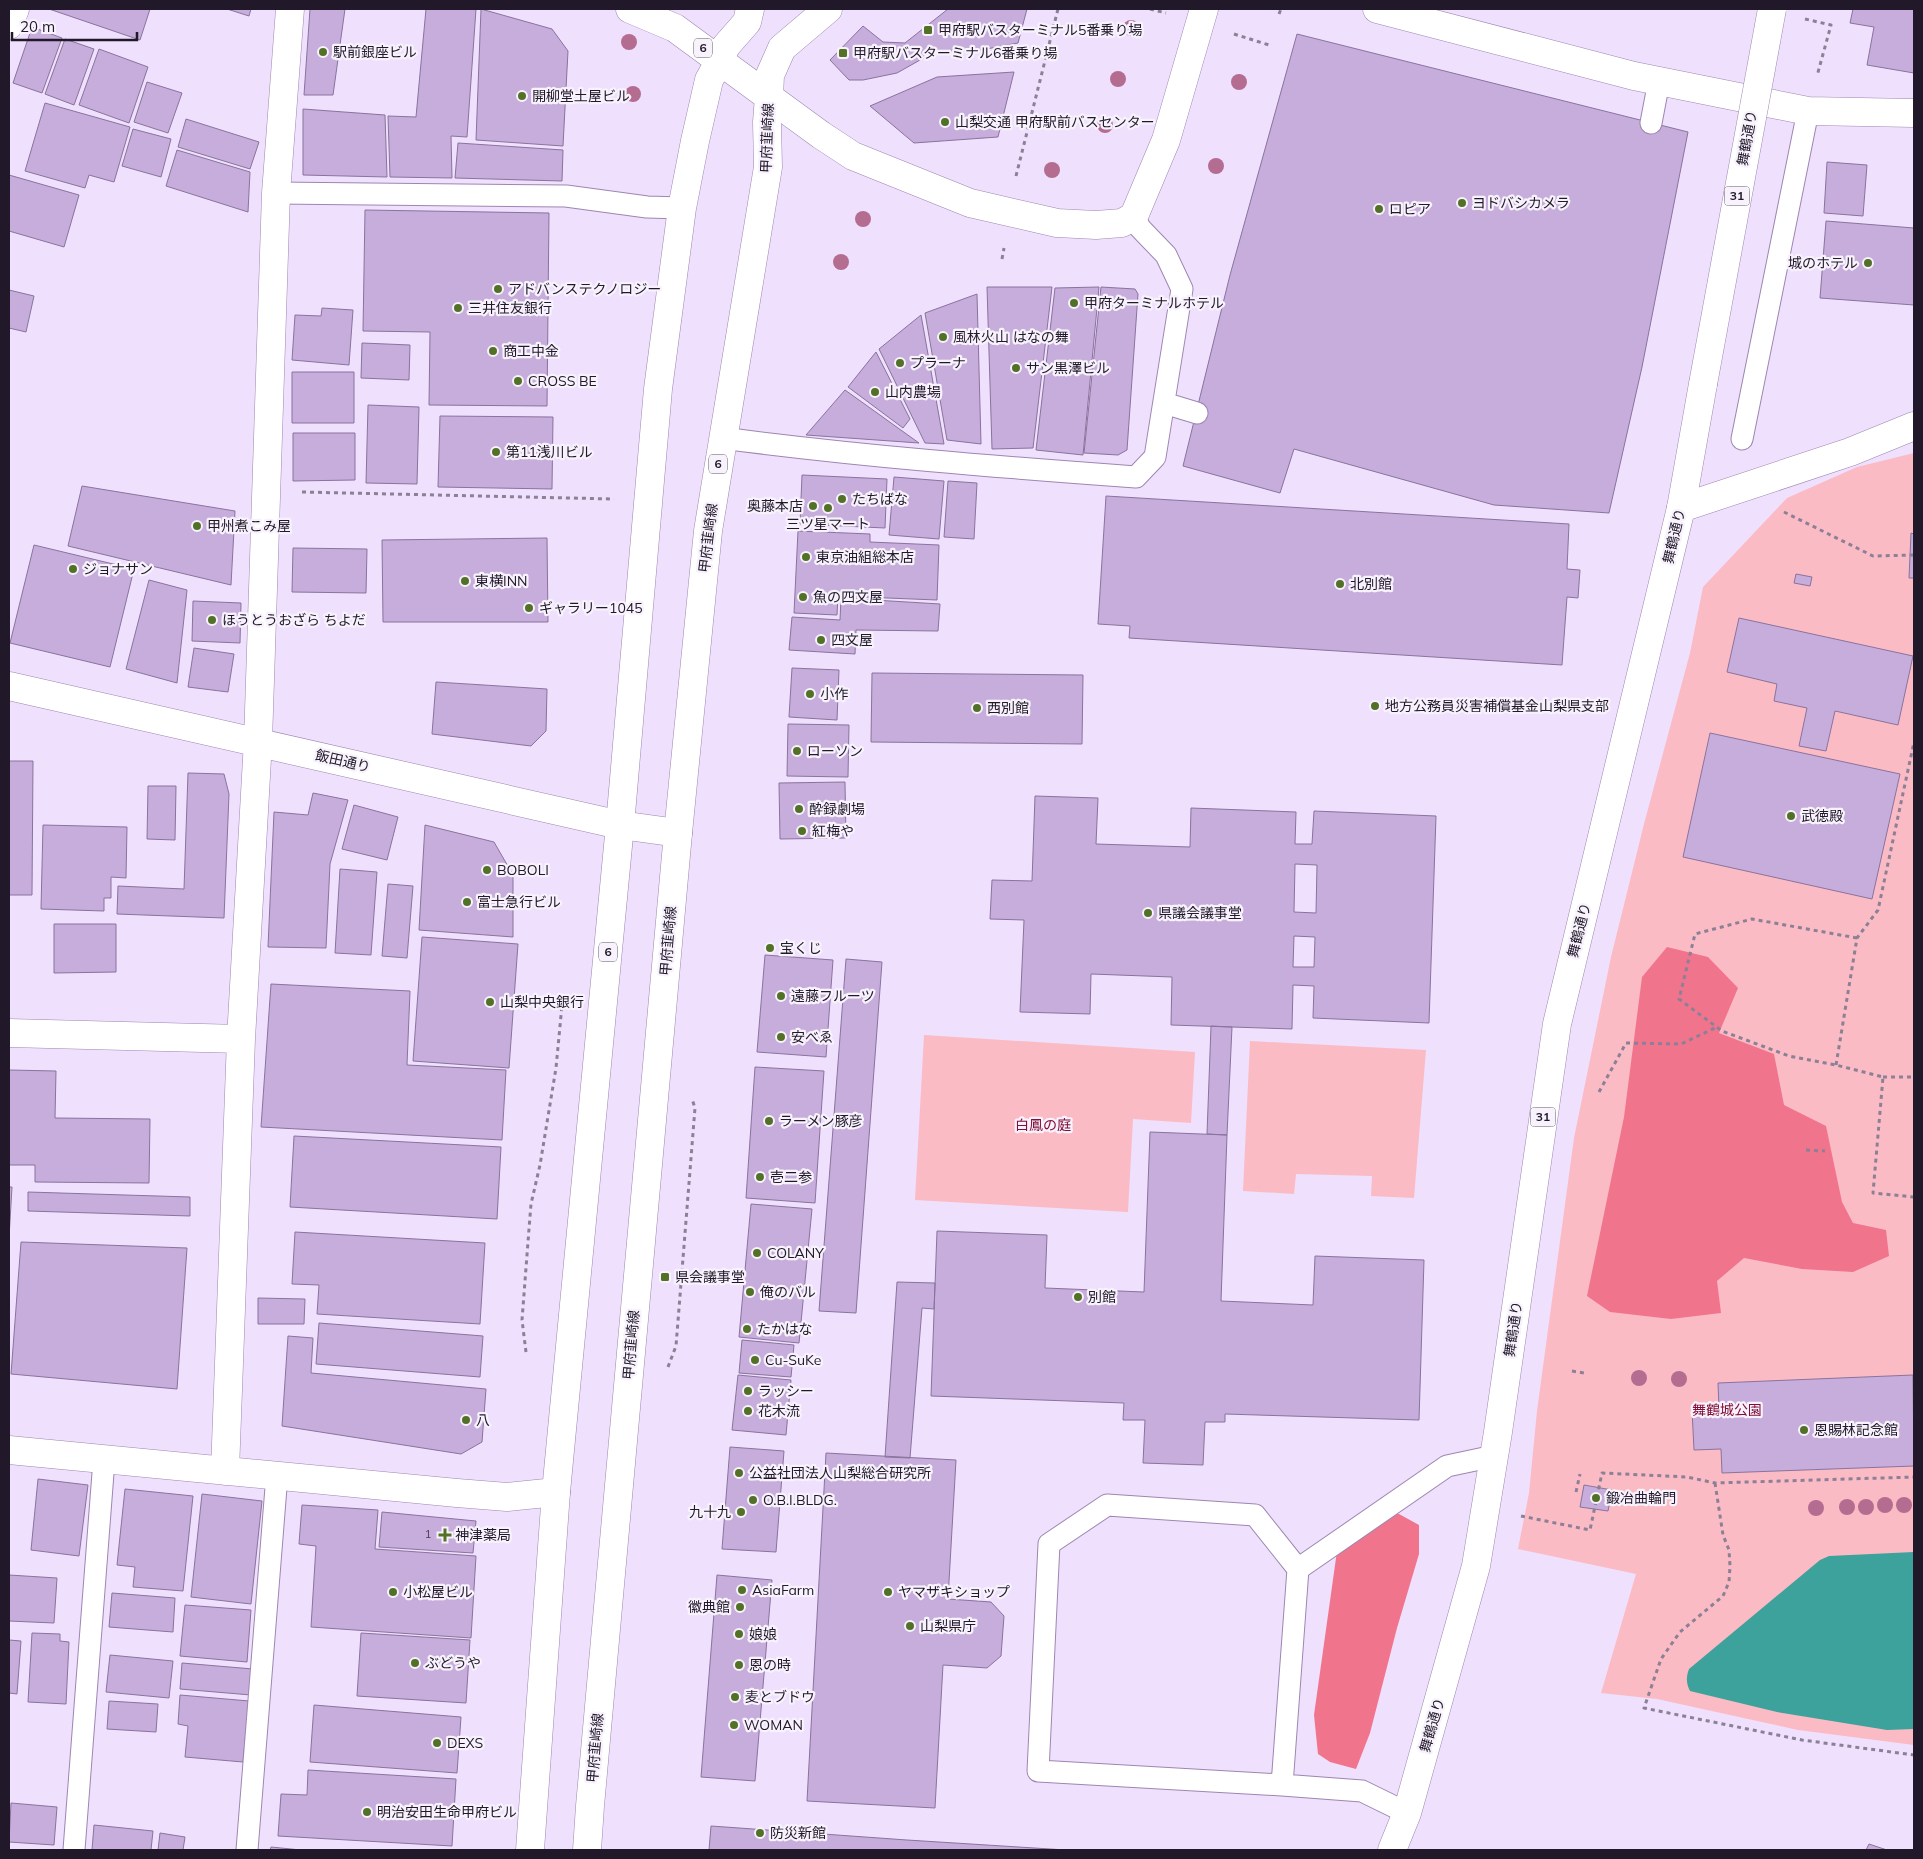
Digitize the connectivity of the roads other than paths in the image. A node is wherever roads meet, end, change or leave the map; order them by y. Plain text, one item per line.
1 (15, 9) edge
2 (290, 9) edge
3 (630, 9) edge
4 (750, 9) edge
5 (828, 9) edge
6 (1204, 9) edge
7 (1377, 9) edge
8 (1772, 9) edge
9 (9, 25) edge
10 (720, 60) junction
11 (1659, 81) junction
12 (769, 98) junction
13 (1808, 111) junction
14 (1914, 113) edge
15 (1651, 123) dead end
16 (276, 193) junction
17 (682, 208) junction
18 (1134, 216) junction
19 (1164, 403) junction
20 (1197, 413) dead end
21 (1914, 426) edge
22 (722, 438) junction
23 (1742, 439) dead end
24 (1681, 508) junction
25 (9, 686) edge
26 (258, 741) junction
27 (620, 825) junction
28 (678, 833) junction
29 (9, 1033) edge
30 (241, 1039) junction
31 (9, 1450) edge
32 (1494, 1456) junction
33 (104, 1460) junction
34 (224, 1471) junction
35 (277, 1475) junction
36 (556, 1492) junction
37 (1298, 1569) junction
38 (1282, 1785) junction
39 (1407, 1813) junction
40 (74, 1850) edge
41 (247, 1850) edge
42 (530, 1850) edge
43 (588, 1850) edge
44 (1392, 1850) edge

1 - 9 main road
2 - 16 main road
3 - 10 main road, 甲府韮崎線 / 6
4 - 10 main road
5 - 12 main road
6 - 18 main road
7 - 11 main road
8 - 24 main road, 舞鶴通り / 31, bridge
10 - 12 main road, 甲府韮崎線 / 6
10 - 17 main road, 6
11 - 13 main road
11 - 15 lane
12 - 18 main road
12 - 22 main road, 甲府韮崎線 / 6
13 - 14 main road
13 - 23 lane
16 - 17 lane
16 - 26 main road
17 - 27 main road, 6
18 - 19 lane
19 - 20 lane
19 - 22 lane
21 - 24 main road
22 - 28 main road, 甲府韮崎線 / 6
24 - 32 main road, 舞鶴通り / 31
25 - 26 main road, 飯田通り
26 - 27 main road, 飯田通り
26 - 30 main road
27 - 28 main road, 飯田通り
27 - 36 main road, 6
28 - 43 main road, 甲府韮崎線 / 6
29 - 30 main road
30 - 34 main road
31 - 33 main road
32 - 37 lane
32 - 39 main road, 舞鶴通り / 31
33 - 34 main road
33 - 40 lane
34 - 35 main road
35 - 36 main road
35 - 41 lane
36 - 42 main road, 6
37 - 38 lane
37 - 38 lane
38 - 39 lane
39 - 44 main road, 舞鶴通り / 31

